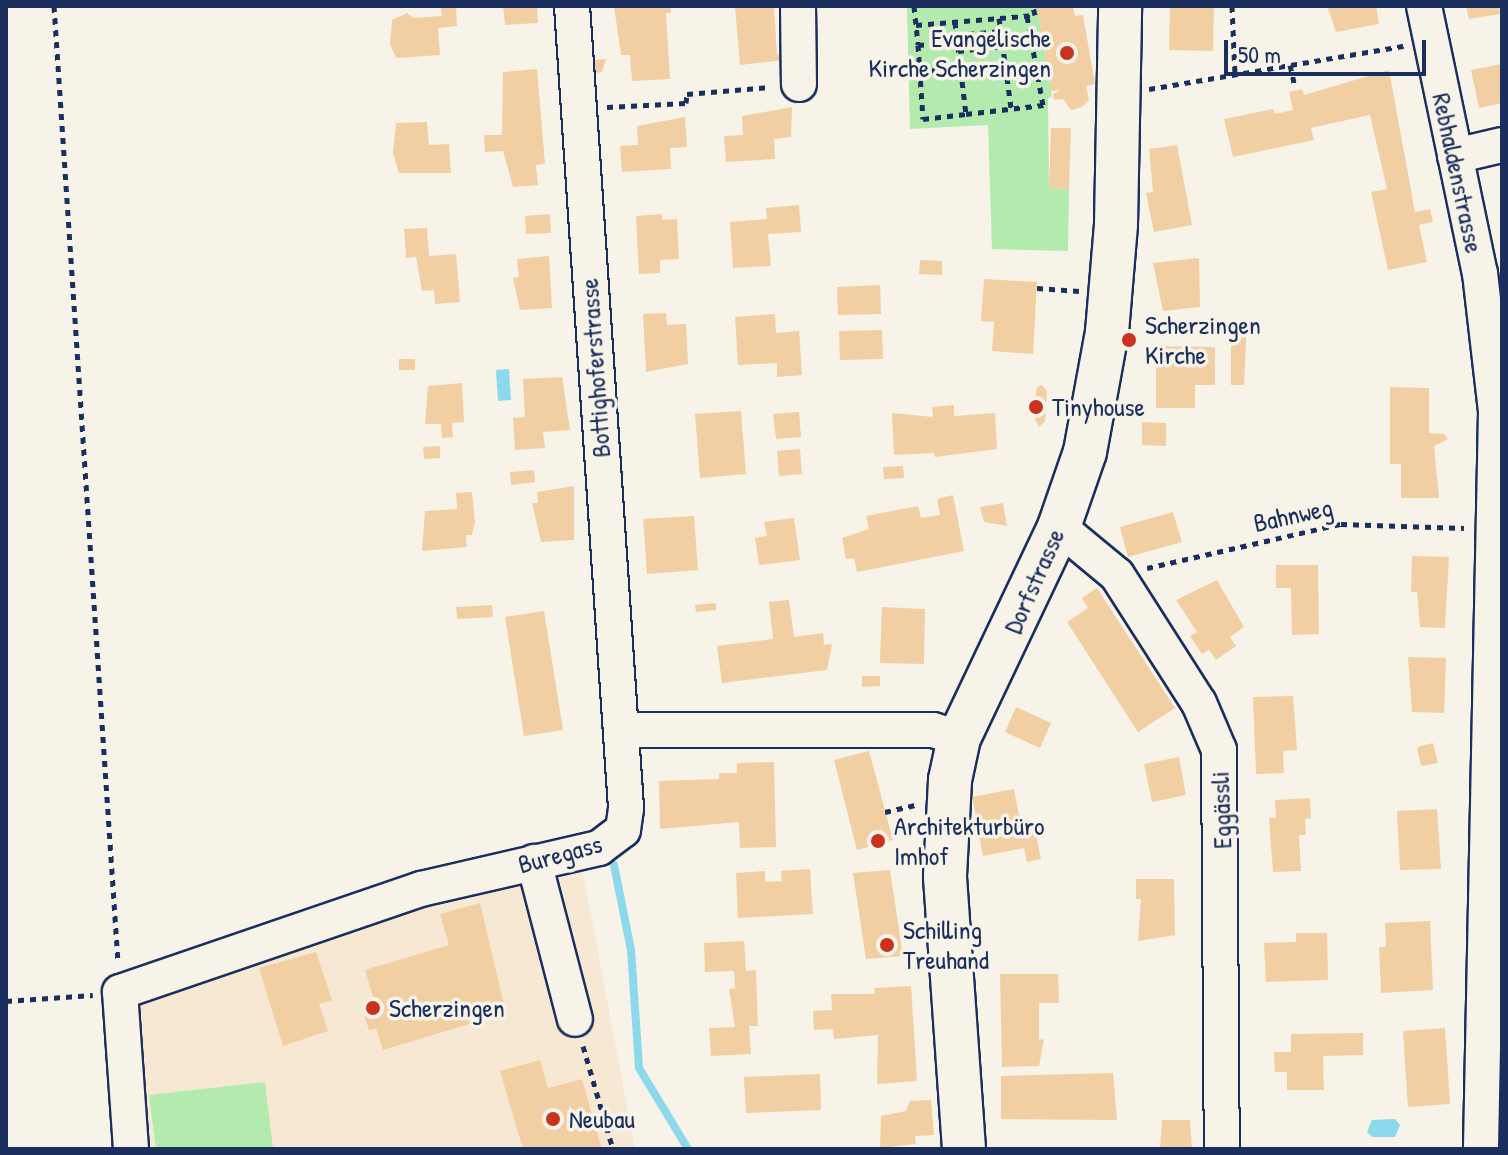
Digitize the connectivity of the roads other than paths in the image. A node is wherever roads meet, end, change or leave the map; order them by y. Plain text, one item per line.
1 (572, 6) edge
2 (798, 6) edge
3 (1120, 6) edge
4 (1424, 6) edge
5 (799, 84) road end
6 (1502, 145) edge
7 (1455, 156) junction
8 (1059, 527) junction
9 (1493, 530) edge
10 (621, 730) junction
11 (959, 738) junction
12 (534, 862) junction
13 (1494, 906) edge
14 (575, 1019) road end
15 (131, 1149) edge
16 (964, 1149) edge
17 (1222, 1149) edge
18 (1481, 1149) edge

1 - 10 street, Bottighoferstrasse
2 - 5 street
3 - 8 main road, Dorfstrasse
4 - 7 street, Rebhaldenstrasse
6 - 7 street
7 - 9 street, Rebhaldenstrasse
8 - 11 main road, Dorfstrasse
8 - 17 street, Eggässli
9 - 13 street, Rebhaldenstrasse
10 - 11 street
10 - 12 street, Buregass
11 - 16 main road, Dorfstrasse
12 - 14 street
12 - 15 street, Buregass
13 - 18 street, Rebhaldenstrasse

